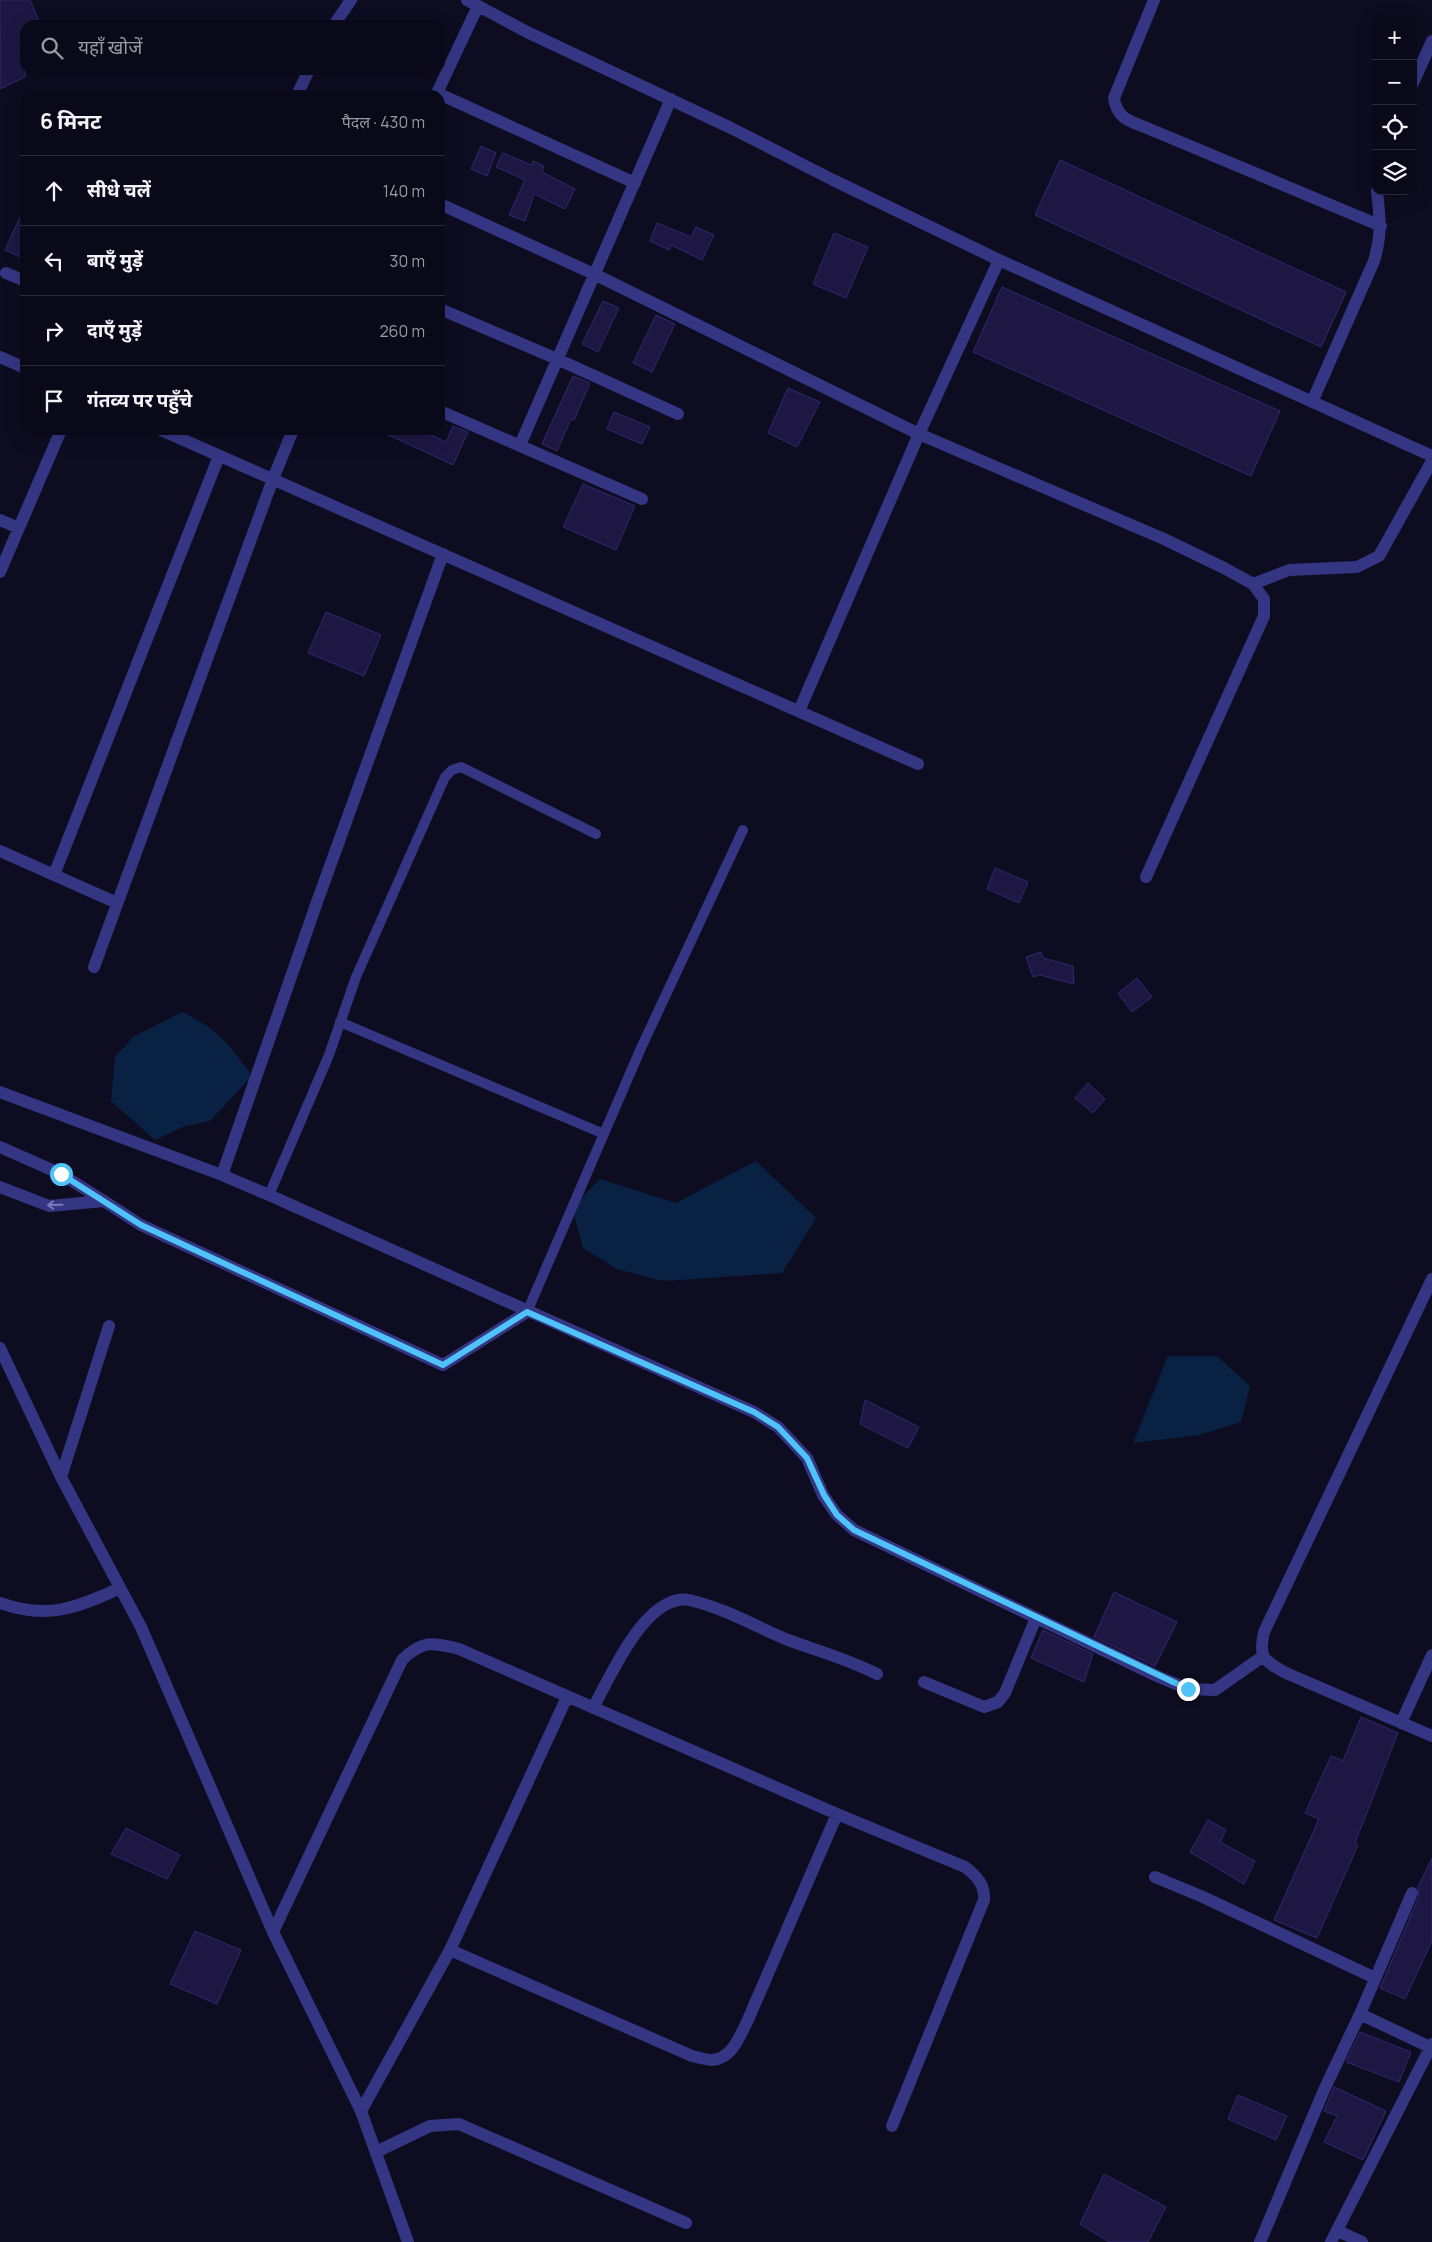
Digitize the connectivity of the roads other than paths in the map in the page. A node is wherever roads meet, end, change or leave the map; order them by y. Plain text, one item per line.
1 (351, 0) edge
2 (467, 0) edge
3 (1154, 0) edge
4 (478, 6) junction
5 (337, 20) edge
6 (1432, 41) edge
7 (1417, 74) edge
8 (307, 75) edge
9 (299, 90) edge
10 (439, 90) edge
11 (445, 98) edge
12 (671, 99) junction
13 (635, 183) junction
14 (1377, 195) edge
15 (445, 206) edge
16 (1381, 226) junction
17 (999, 260) junction
18 (6, 273) dead end
19 (594, 274) junction
20 (20, 279) edge
21 (445, 311) edge
22 (0, 357) edge
23 (558, 359) junction
24 (20, 366) edge
25 (1312, 402) junction
26 (445, 412) edge
27 (678, 414) dead end
28 (919, 434) junction
29 (59, 435) edge
30 (172, 435) edge
31 (291, 435) edge
32 (520, 445) junction
33 (219, 456) junction
34 (1432, 456) edge
35 (1432, 461) edge
36 (273, 480) junction
37 (642, 499) dead end
38 (0, 520) edge
39 (19, 528) junction
40 (443, 554) junction
41 (0, 572) edge
42 (1253, 584) junction
43 (799, 711) junction
44 (918, 764) dead end
45 (743, 830) dead end
46 (596, 834) dead end
47 (0, 851) edge
48 (54, 875) junction
49 (1146, 877) dead end
50 (117, 903) junction
51 (94, 967) dead end
52 (340, 1022) junction
53 (0, 1092) edge
54 (604, 1134) junction
55 (0, 1147) edge
56 (222, 1175) junction
57 (0, 1187) edge
58 (269, 1195) junction
59 (104, 1201) junction
60 (1432, 1279) edge
61 (527, 1312) junction
62 (109, 1326) dead end
63 (0, 1350) edge
64 (61, 1477) junction
65 (120, 1588) junction
66 (0, 1603) edge
67 (1036, 1618) junction
68 (1432, 1655) edge
69 (1262, 1657) junction
70 (877, 1674) dead end
71 (924, 1682) dead end
72 (567, 1697) junction
73 (593, 1708) junction
74 (1401, 1723) junction
75 (1432, 1736) edge
76 (837, 1814) junction
77 (1155, 1877) dead end
78 (1412, 1893) dead end
79 (273, 1932) junction
80 (450, 1950) junction
81 (1375, 1978) junction
82 (1360, 2014) junction
83 (1432, 2046) edge
84 (361, 2111) junction
85 (892, 2126) dead end
86 (376, 2152) junction
87 (686, 2223) dead end
88 (1338, 2231) junction
89 (408, 2242) edge
90 (1260, 2242) edge
91 (1332, 2242) edge
92 (1362, 2242) edge

1 - 5 street
2 - 4 street
3 - 16 street
4 - 10 street
4 - 12 street
6 - 7 street
8 - 9 street
11 - 13 street
12 - 13 street
12 - 17 street
13 - 19 street
14 - 16 street
15 - 19 street
16 - 25 street
17 - 25 street
17 - 28 street
18 - 20 street
19 - 23 street
19 - 28 street
21 - 23 street
22 - 24 street
23 - 27 street
23 - 32 street
25 - 34 street
26 - 32 street
28 - 42 street
28 - 43 street
29 - 39 street
30 - 33 street
31 - 36 street
32 - 37 street
33 - 36 street
33 - 48 street
35 - 42 street
36 - 40 street
36 - 50 street
38 - 39 street
39 - 41 street
40 - 43 street
40 - 56 street
42 - 49 street
43 - 44 street
45 - 54 lane
46 - 52 lane
47 - 48 street
48 - 50 street
50 - 51 street
52 - 54 lane
52 - 58 lane
53 - 56 street
54 - 61 lane
55 - 59 street
56 - 58 street
59 -> 57 street
58 - 61 street
59 - 61 street
60 - 69 street
61 - 67 street
62 - 64 street
63 - 64 street
64 - 65 street
65 - 66 street
65 - 79 street
67 - 69 street
67 - 71 street
68 - 74 street
69 - 74 street
70 - 73 street
72 - 73 street
72 - 79 street
72 - 80 street
73 - 76 street
74 - 75 street
76 - 80 street
76 - 85 street
77 - 81 street
78 - 81 street
79 - 84 street
80 - 84 street
81 - 82 street
82 - 83 street
82 - 90 street
83 - 88 street
84 - 86 street
86 - 87 street
86 - 89 street
88 - 91 street
88 - 92 street

